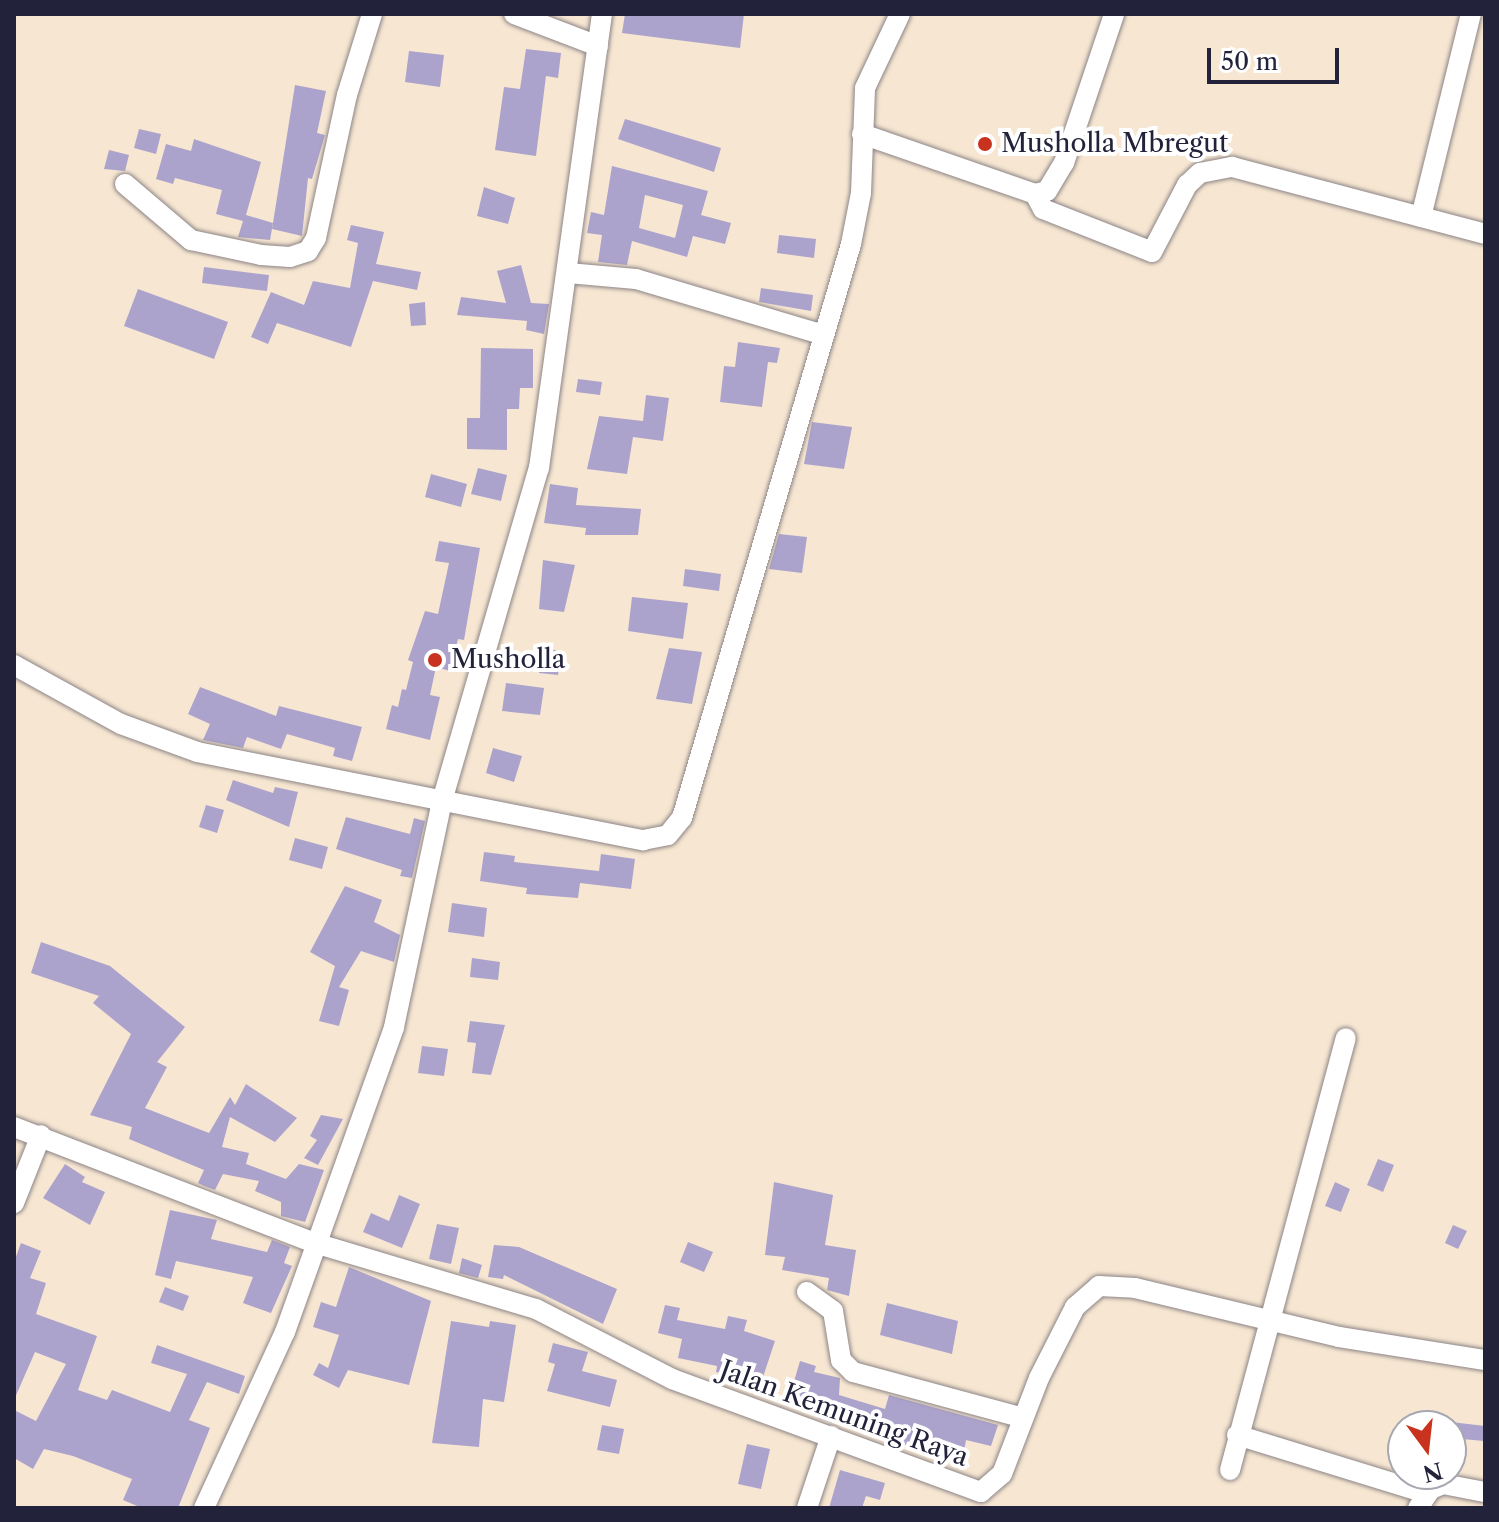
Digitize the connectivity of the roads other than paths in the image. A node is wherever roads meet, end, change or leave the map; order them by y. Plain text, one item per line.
1 (372, 14) edge
2 (514, 14) edge
3 (602, 14) edge
4 (900, 14) edge
5 (1114, 14) edge
6 (1471, 14) edge
7 (598, 46) junction
8 (862, 134) junction
9 (125, 184) dead end
10 (1035, 194) junction
11 (1421, 217) junction
12 (1485, 234) edge
13 (568, 273) junction
14 (824, 335) junction
15 (14, 665) edge
16 (442, 801) junction
17 (1346, 1038) dead end
18 (14, 1127) edge
19 (41, 1135) junction
20 (14, 1203) edge
21 (318, 1244) junction
22 (807, 1292) dead end
23 (1268, 1323) junction
24 (1485, 1360) edge
25 (1023, 1418) junction
26 (1237, 1435) junction
27 (831, 1436) junction
28 (1230, 1470) dead end
29 (1485, 1492) edge
30 (978, 1500) edge
31 (1422, 1501) edge
32 (204, 1508) edge
33 (807, 1508) edge

1 - 9 street
2 - 7 street
3 - 7 street
4 - 8 street
5 - 10 street
6 - 11 street
7 - 13 street
8 - 10 street
8 - 14 street
10 - 11 street
11 - 12 street
13 - 14 street
13 - 16 street
14 - 16 street
15 - 16 street
16 - 21 street
17 - 23 street
18 - 19 street, Jalan Kemuning Raya
19 - 20 street
19 - 21 street, Jalan Kemuning Raya
21 - 27 street, Jalan Kemuning Raya
21 - 32 street
22 - 25 street
23 - 24 street, Jalan Kemuning Raya
23 - 25 street, Jalan Kemuning Raya
23 - 26 street
25 - 30 street, Jalan Kemuning Raya
26 - 28 street
26 - 31 street
27 - 30 street, Jalan Kemuning Raya
27 - 33 street
29 - 31 street

